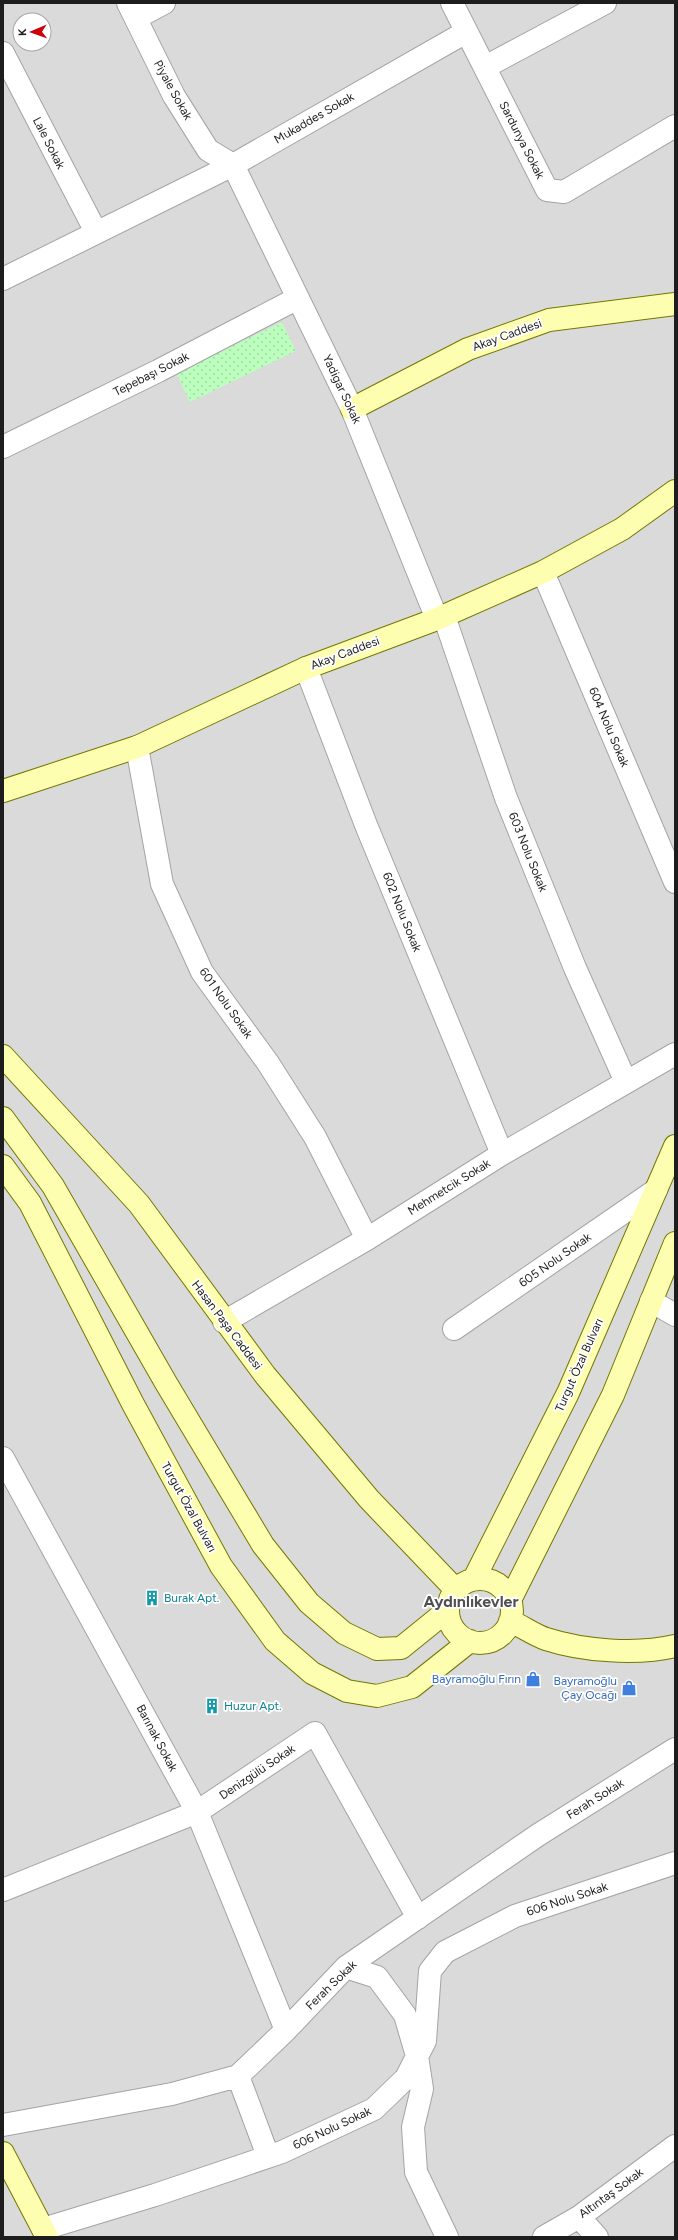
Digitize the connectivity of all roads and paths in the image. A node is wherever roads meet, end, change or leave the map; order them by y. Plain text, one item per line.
1 (164, 3) edge
2 (452, 3) edge
3 (605, 3) edge
4 (132, 11) edge
5 (466, 32) junction
6 (3, 53) edge
7 (485, 67) junction
8 (675, 126) edge
9 (233, 165) junction
10 (96, 232) junction
11 (3, 278) edge
12 (298, 298) junction
13 (675, 304) edge
14 (352, 409) junction
15 (3, 447) edge
16 (675, 491) edge
17 (543, 572) junction
18 (441, 617) junction
19 (306, 668) junction
20 (137, 747) junction
21 (3, 791) edge
22 (675, 882) edge
23 (675, 1054) edge
24 (3, 1056) edge
25 (626, 1082) junction
26 (3, 1118) edge
27 (675, 1146) edge
28 (502, 1154) junction
29 (3, 1166) edge
30 (656, 1190) junction
31 (367, 1239) junction
32 (675, 1243) edge
33 (650, 1301) junction
34 (675, 1315) edge
35 (224, 1322) junction
36 (454, 1329) dead end
37 (3, 1458) edge
38 (474, 1579) junction
39 (452, 1600) junction
40 (510, 1610) junction
41 (470, 1642) junction
42 (675, 1646) edge
43 (675, 1749) edge
44 (197, 1812) junction
45 (675, 1863) edge
46 (3, 1890) edge
47 (418, 1918) junction
48 (346, 1967) junction
49 (286, 2030) junction
50 (417, 2056) junction
51 (238, 2076) junction
52 (3, 2125) edge
53 (675, 2146) edge
54 (3, 2153) edge
55 (268, 2156) junction
56 (580, 2217) junction
57 (45, 2233) edge
58 (447, 2237) edge
59 (544, 2237) edge
60 (598, 2237) edge

1 - 4 street
2 - 5 street
3 - 7 street
4 - 9 street, Piyale Sokak
5 - 7 street
5 - 9 street, Mukaddes Sokak
6 - 10 street, Lale Sokak
7 - 8 street, Sardunya Sokak
9 - 10 street, Mukaddes Sokak
9 - 12 street, Yadigar Sokak
10 - 11 street, Mukaddes Sokak
12 - 14 street, Yadigar Sokak
12 - 15 street, Tepebaşı Sokak
13 - 14 street, Akay Caddesi
14 - 18 street, Yadigar Sokak
16 - 17 street, Akay Caddesi
17 - 18 street, Akay Caddesi
17 - 22 street, 604 Nolu Sokak
18 - 19 street, Akay Caddesi
18 - 25 street, 603 Nolu Sokak
19 - 20 street, Akay Caddesi
19 - 28 street, 602 Nolu Sokak
20 - 21 street, Akay Caddesi
20 - 31 street, 601 Nolu Sokak
23 - 25 street, Mehmetcik Sokak
24 - 35 street, Hasan Paşa Caddesi
25 - 28 street, Mehmetcik Sokak
26 - 39 street
27 - 30 street, Turgut Özal Bulvarı
28 - 31 street, Mehmetcik Sokak
29 - 41 street, Turgut Özal Bulvarı
30 - 36 street, 605 Nolu Sokak
30 - 38 street, Turgut Özal Bulvarı
31 - 35 street, Mehmetcik Sokak
32 - 33 street
33 - 34 street
33 - 40 street
35 - 39 street, Hasan Paşa Caddesi
37 - 44 street, Barınak Sokak
38 - 39 street
38 - 40 street
39 - 41 street
40 - 41 street
40 - 42 street
43 - 47 street, Ferah Sokak
44 - 46 street, Denizgülü Sokak
44 - 47 street, Denizgülü Sokak
44 - 49 street, Barınak Sokak
45 - 50 street, 606 Nolu Sokak
47 - 48 street, Ferah Sokak
48 - 49 street, Ferah Sokak
48 - 50 street
49 - 51 street, Ferah Sokak
50 - 55 street, 606 Nolu Sokak
50 - 58 street
51 - 52 street, Ferah Sokak
51 - 55 street
53 - 56 street, Altıntaş Sokak
54 - 57 street
55 - 57 street, 606 Nolu Sokak
56 - 59 street, Altıntaş Sokak
56 - 60 street

